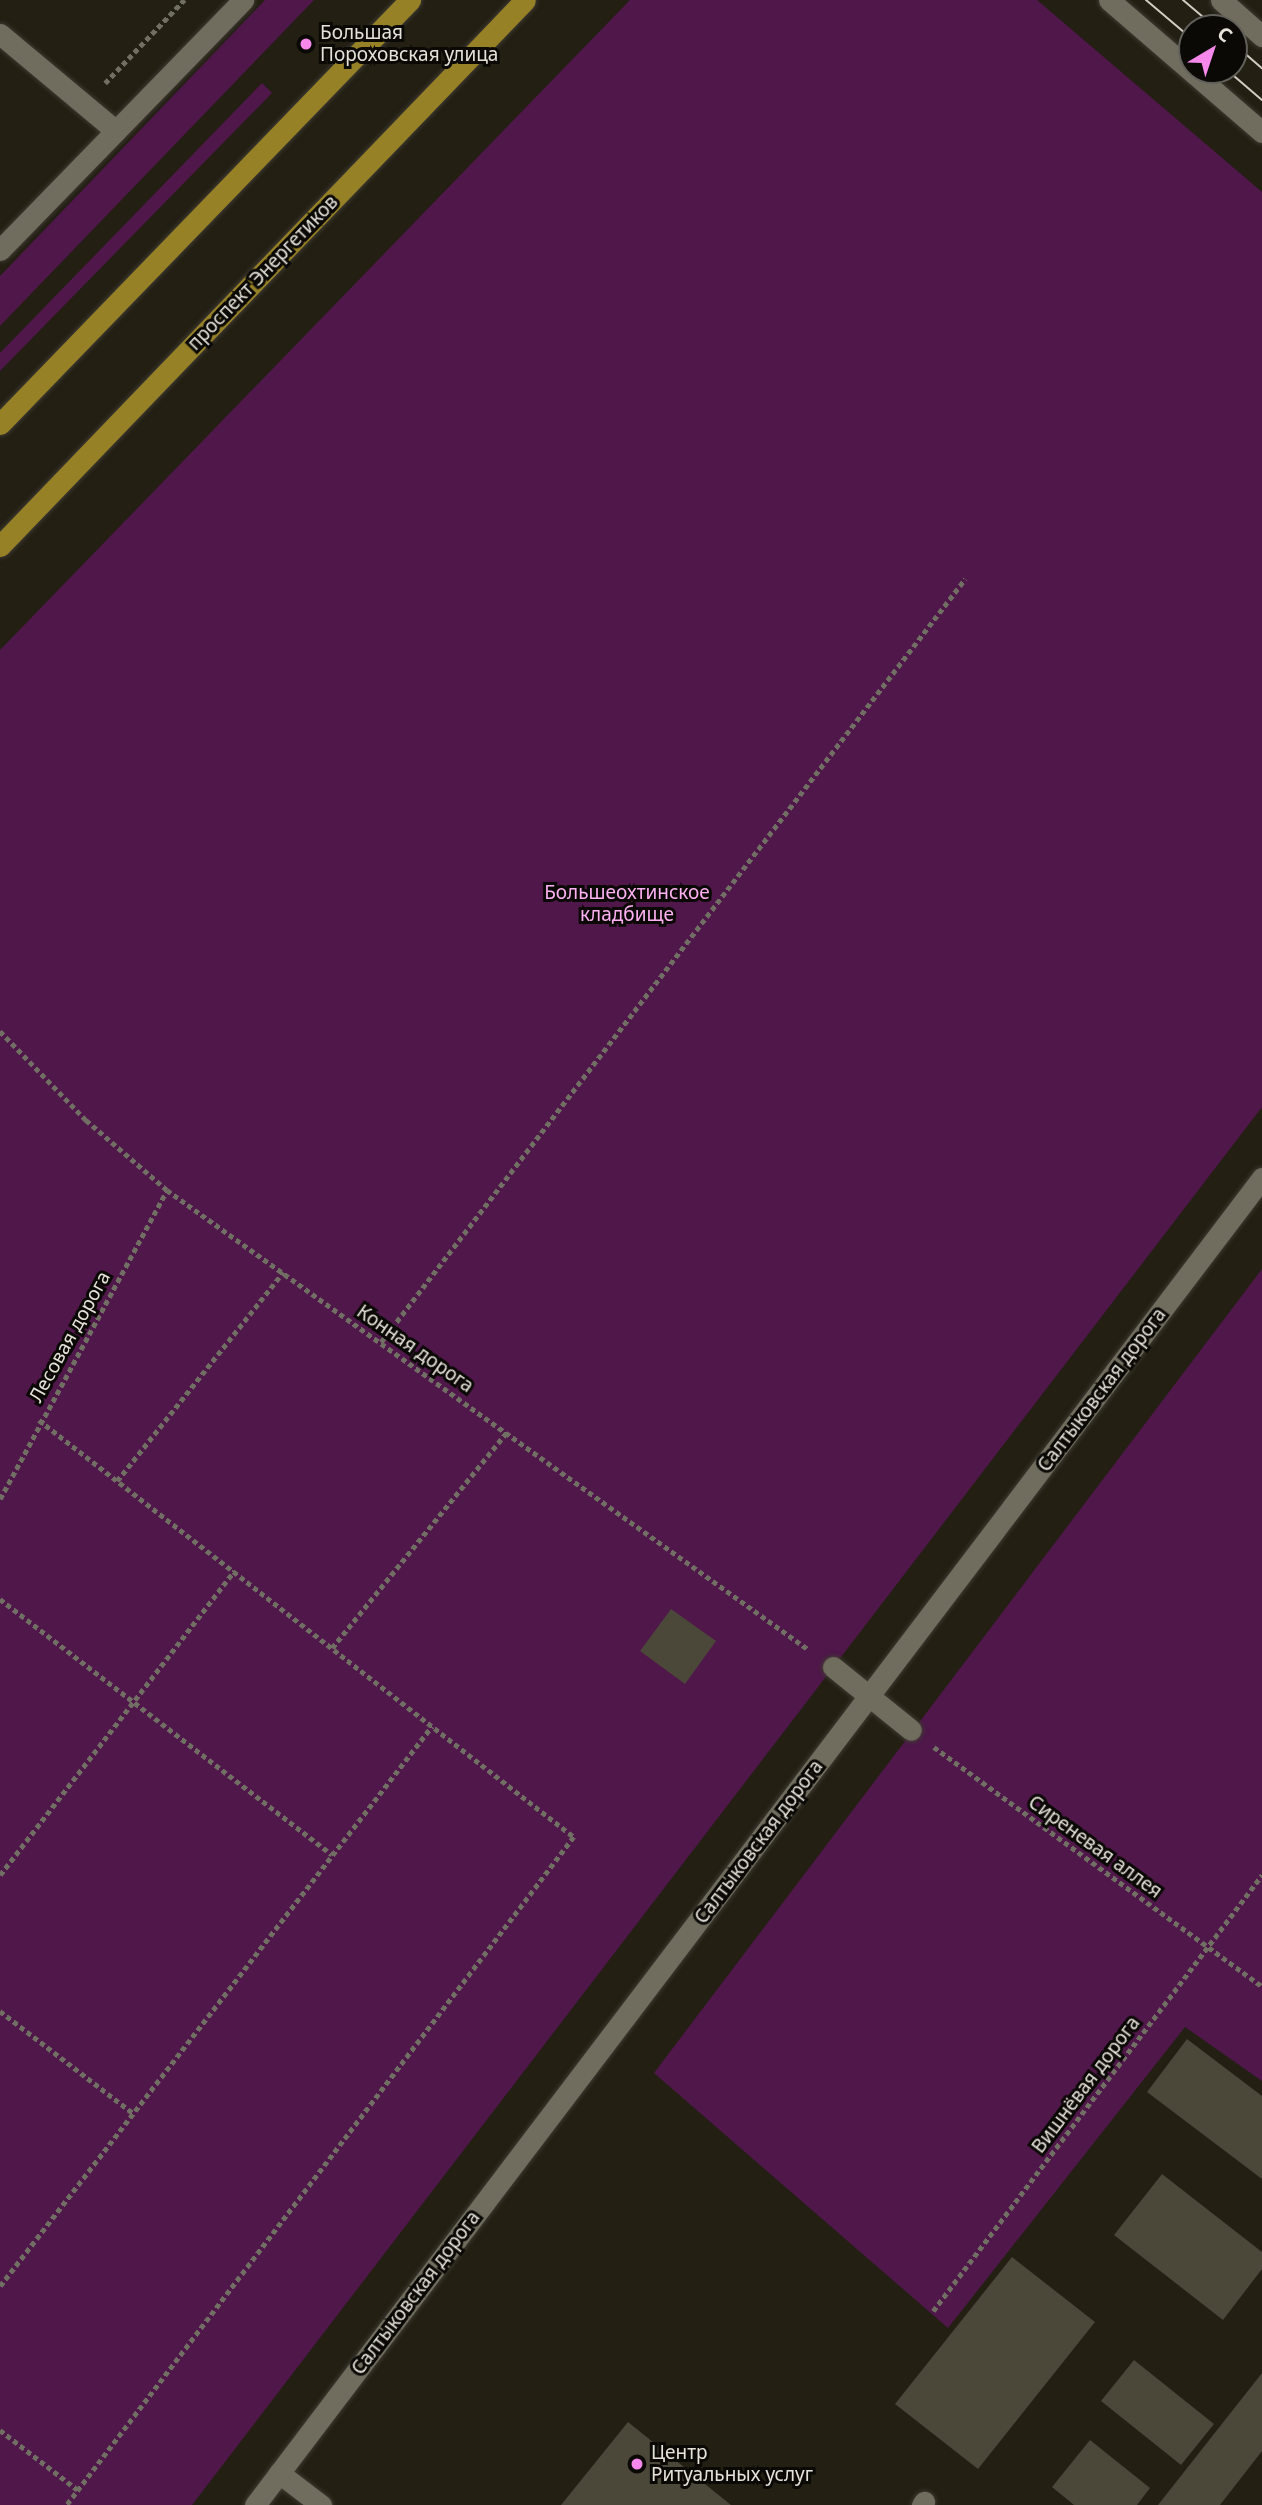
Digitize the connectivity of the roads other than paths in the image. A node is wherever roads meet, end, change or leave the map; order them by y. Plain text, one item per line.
1 (243, 0) edge
2 (410, 0) edge
3 (525, 0) edge
4 (1109, 0) edge
5 (1221, 0) edge
6 (0, 34) edge
7 (1262, 36) edge
8 (116, 131) junction
9 (1262, 132) edge
10 (0, 250) edge
11 (0, 424) edge
12 (0, 546) edge
13 (1262, 1178) edge
14 (833, 1667) road end
15 (870, 1697) junction
16 (911, 1730) road end
17 (279, 2473) junction
18 (255, 2505) edge
19 (321, 2505) edge

1 - 8 street
2 - 11 main road
3 - 12 main road, проспект Энергетиков
4 - 9 street
5 - 7 street
6 - 8 street
8 - 10 street
13 - 15 street, Салтыковская дорога
14 - 15 street
15 - 16 street
15 - 17 street, Салтыковская дорога
17 - 18 street, Салтыковская дорога
17 - 19 street

